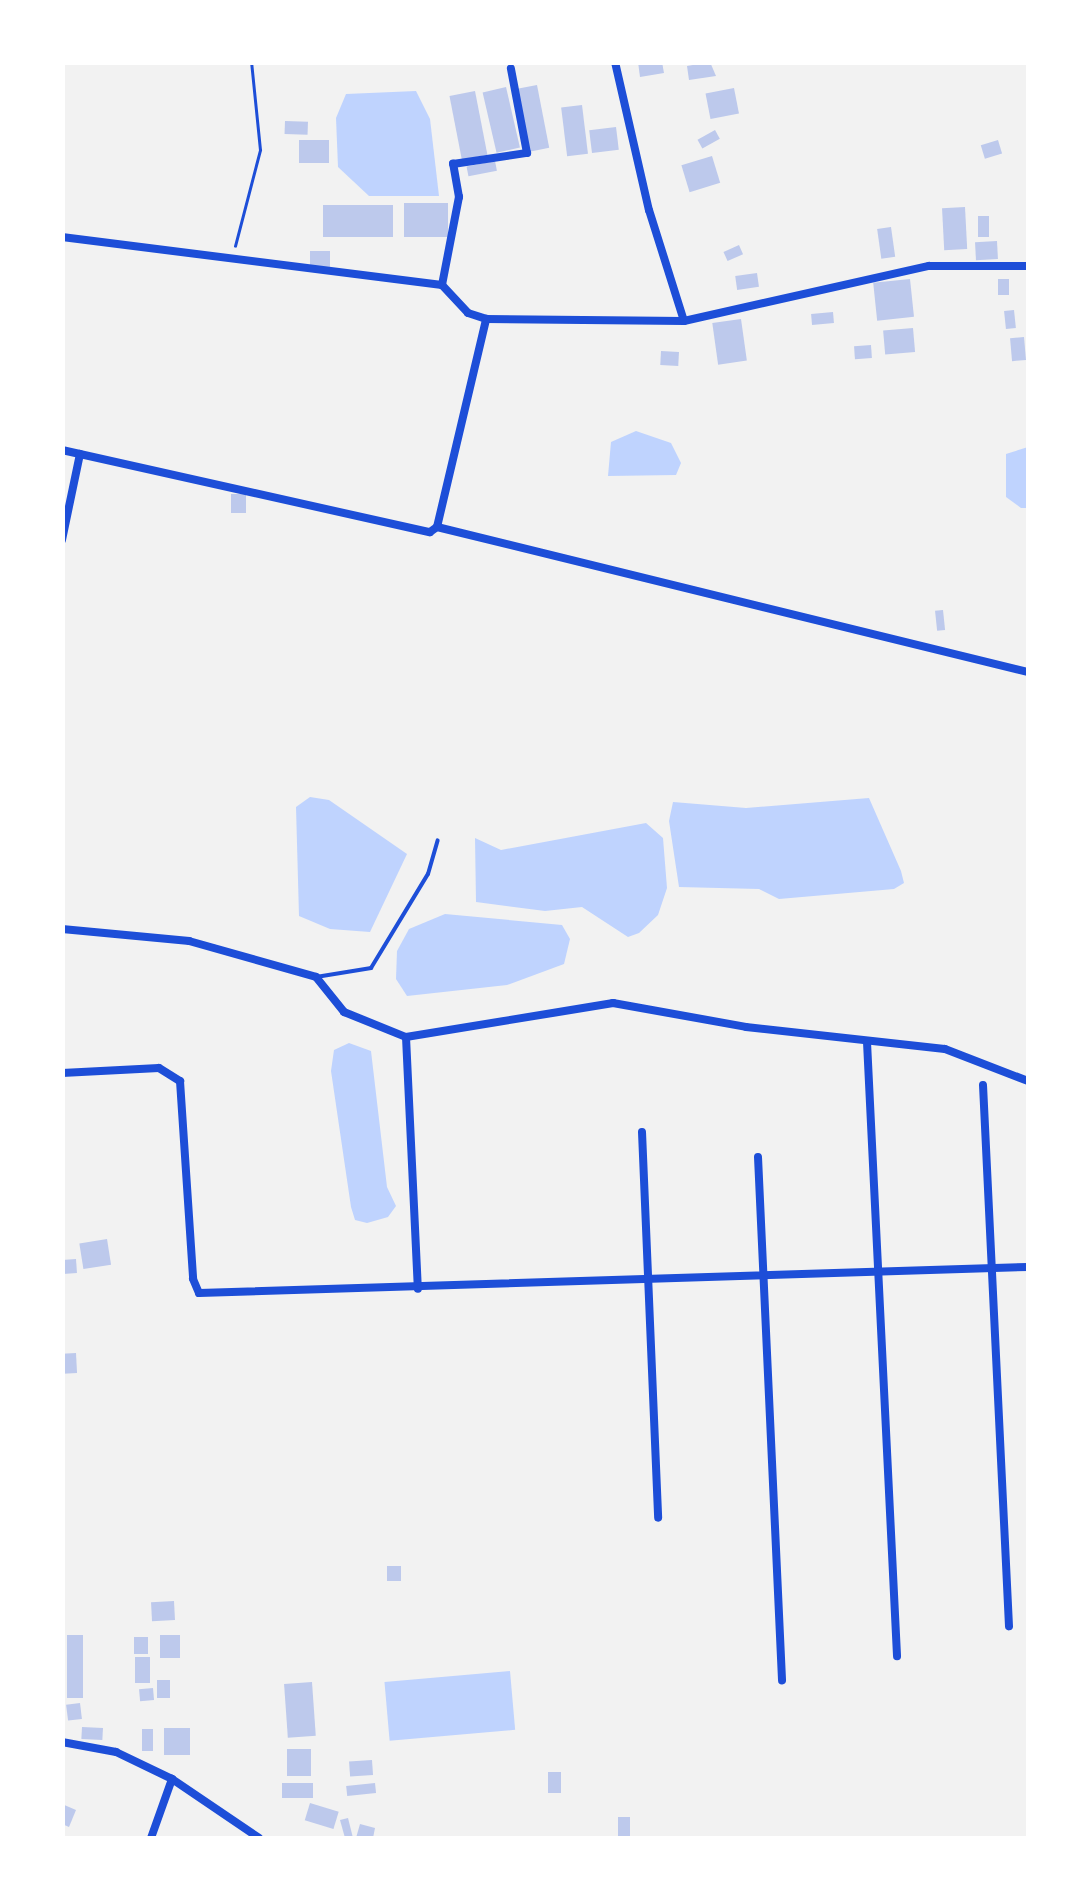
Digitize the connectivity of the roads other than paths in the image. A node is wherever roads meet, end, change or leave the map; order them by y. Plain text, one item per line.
1 (616, 62) edge
2 (510, 70) dead end
3 (62, 237) edge
4 (1028, 266) edge
5 (442, 285) junction
6 (486, 319) junction
7 (684, 321) junction
8 (62, 450) edge
9 (80, 454) junction
10 (437, 528) junction
11 (62, 540) edge
12 (1028, 672) edge
13 (438, 840) dead end
14 (62, 929) edge
15 (316, 976) junction
16 (406, 1037) junction
17 (867, 1042) junction
18 (62, 1074) edge
19 (1028, 1081) edge
20 (983, 1085) dead end
21 (642, 1132) dead end
22 (758, 1157) dead end
23 (1028, 1267) edge
24 (994, 1268) junction
25 (878, 1272) junction
26 (764, 1276) junction
27 (648, 1280) junction
28 (418, 1289) junction
29 (658, 1518) dead end
30 (1008, 1626) dead end
31 (896, 1656) dead end
32 (782, 1680) dead end
33 (62, 1742) edge
34 (172, 1779) junction
35 (151, 1838) edge
36 (259, 1838) edge

1 - 7 street
2 - 5 street
3 - 5 street
4 - 7 street
5 - 6 street
6 - 7 street
6 - 10 street
8 - 9 street
9 - 10 street
9 - 11 street
10 - 12 street
13 - 15 lane
14 - 15 street
15 - 16 street
16 - 17 street
16 - 28 street
17 - 19 street
17 - 25 street
18 - 28 street
20 - 24 street
21 - 27 street
22 - 26 street
23 - 24 street
24 - 25 street
24 - 30 street
25 - 26 street
25 - 31 street
26 - 27 street
26 - 32 street
27 - 28 street
27 - 29 street
33 - 34 street
34 - 35 street
34 - 36 street

